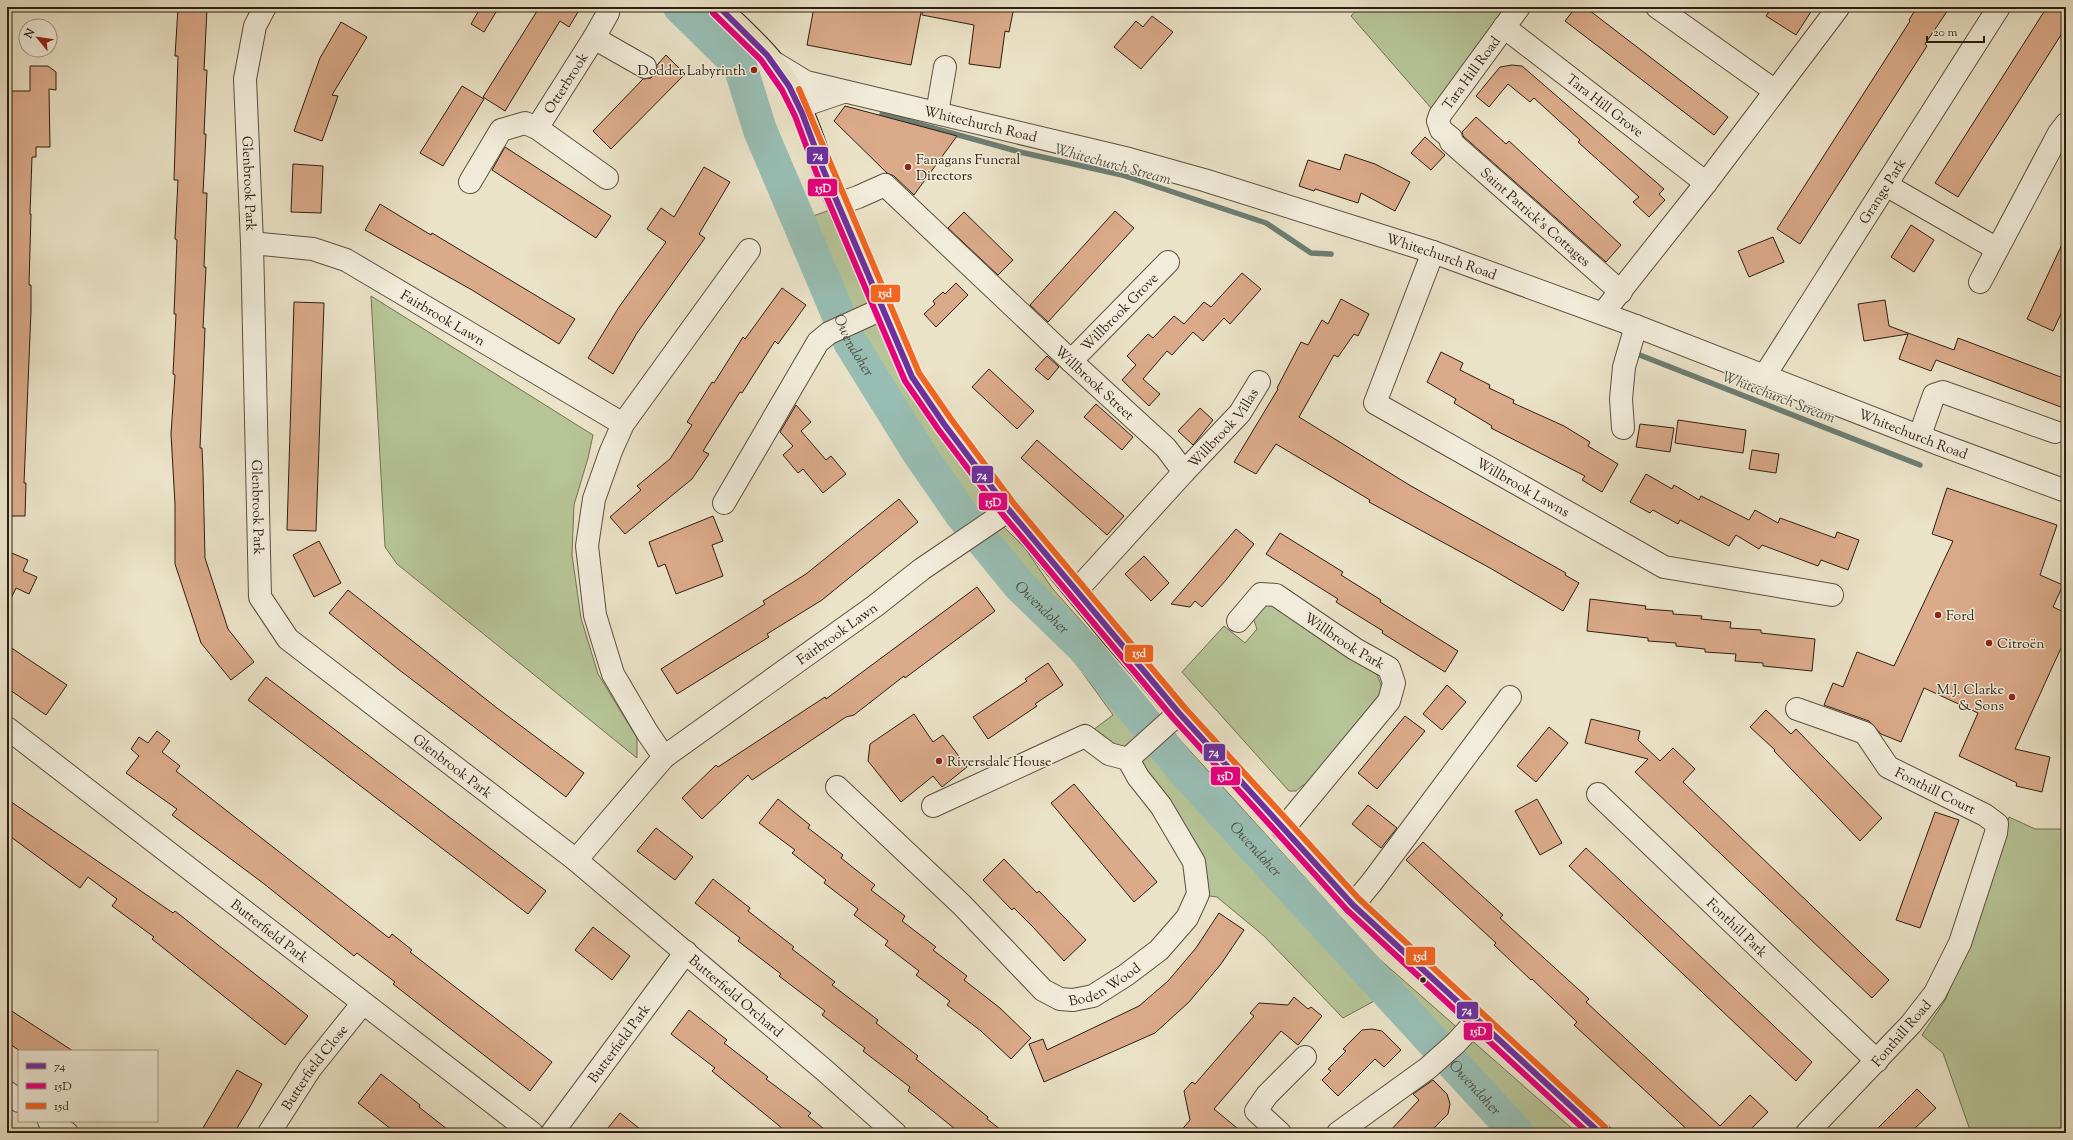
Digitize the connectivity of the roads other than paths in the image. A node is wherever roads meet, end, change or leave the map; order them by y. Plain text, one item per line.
1 (265, 7) edge
2 (608, 7) edge
3 (719, 7) edge
4 (1519, 7) edge
5 (1657, 7) edge
6 (1999, 7) edge
7 (1837, 8) edge
8 (1504, 27) junction
9 (594, 38) junction
10 (773, 62) junction
11 (644, 67) dead end
12 (945, 67) dead end
13 (1775, 91) junction
14 (843, 92) junction
15 (795, 99) junction
16 (937, 113) junction
17 (2066, 124) edge
18 (537, 128) junction
19 (1451, 140) joint
20 (607, 178) dead end
21 (470, 182) dead end
22 (1706, 183) junction
23 (1886, 185) junction
24 (838, 204) junction
25 (252, 243) junction
26 (1996, 249) junction
27 (749, 250) dead end
28 (1433, 252) junction
29 (1168, 262) dead end
30 (1980, 282) dead end
31 (1621, 292) junction
32 (882, 309) junction
33 (1603, 313) junction
34 (1636, 326) junction
35 (1071, 361) junction
36 (1765, 375) junction
37 (1259, 382) dead end
38 (623, 424) junction
39 (1623, 428) dead end
40 (2055, 432) dead end
41 (1920, 435) junction
42 (1184, 472) junction
43 (2066, 491) edge
44 (724, 503) dead end
45 (1009, 510) junction
46 (1076, 592) junction
47 (1832, 595) dead end
48 (1238, 621) dead end
49 (1510, 697) dead end
50 (1798, 709) dead end
51 (1179, 713) junction
52 (7, 728) edge
53 (664, 757) junction
54 (1128, 758) junction
55 (837, 787) dead end
56 (1598, 794) dead end
57 (933, 806) dead end
58 (1997, 824) joint
59 (1283, 829) junction
60 (576, 860) junction
61 (1353, 904) junction
62 (686, 952) junction
63 (363, 1003) junction
64 (1477, 1020) junction
65 (1305, 1057) dead end
66 (1877, 1061) junction
67 (7, 1092) edge
68 (18, 1100) edge
69 (50, 1122) edge
70 (67, 1133) edge
71 (269, 1133) edge
72 (532, 1133) edge
73 (552, 1133) edge
74 (895, 1133) edge
75 (1280, 1133) edge
76 (1338, 1133) edge
77 (1600, 1133) edge
78 (1807, 1133) edge

1 - 25 street, Glenbrook Park
2 - 9 street, Otterbrook
3 - 10 main road
4 - 8 street, Tara Hill Road
5 - 13 street
6 - 23 street, Grange Park
7 - 13 street
8 - 19 street, Tara Hill Road
8 - 22 street, Tara Hill Grove
9 - 11 street, Otterbrook
9 - 18 street, Otterbrook
10 - 14 street, Whitechurch Road
10 - 15 main road
12 - 16 street
13 - 22 street
14 - 15 street
14 - 16 street, Whitechurch Road
15 - 24 main road
16 - 28 street, Whitechurch Road
17 - 26 street
18 - 20 street, Otterbrook
18 - 21 street, Otterbrook
19 - 31 street, Saint Patrick's Cottages
22 - 31 street
23 - 26 street
23 - 36 street, Grange Park
24 - 32 main road
24 - 35 street, Willbrook Street
25 - 38 street, Fairbrook Lawn
25 - 60 street, Glenbrook Park
26 - 30 street
27 - 38 street
28 - 33 street, Whitechurch Road
28 - 47 street, Willbrook Lawns
29 - 35 street, Willbrook Grove
31 - 33 street
32 - 44 street
32 - 45 main road
33 - 34 street, Whitechurch Road
34 - 36 street, Whitechurch Road
34 - 39 street
35 - 42 street, Willbrook Street
36 - 41 street, Whitechurch Road
37 - 42 street, Willbrook Villas
38 - 53 street
40 - 41 street
41 - 43 street, Whitechurch Road
42 - 46 street
45 - 46 main road
45 - 53 street, Fairbrook Lawn
46 - 51 main road
48 - 59 street, Willbrook Park
49 - 61 street
50 - 58 street, Fonthill Court
51 - 54 street
51 - 59 main road
52 - 63 street, Butterfield Park
53 - 60 street, Fairbrook Lawn
54 - 55 street, Boden Wood
54 - 57 street
56 - 66 street, Fonthill Park
58 - 66 street, Fonthill Road
59 - 61 main road
60 - 62 street, Butterfield Orchard
61 - 64 main road
62 - 73 street, Butterfield Park
62 - 74 street, Butterfield Orchard
63 - 71 street, Butterfield Close
63 - 72 street, Butterfield Park
64 - 76 street
64 - 77 main road
65 - 75 street
66 - 78 street, Fonthill Road
67 - 68 street
69 - 70 street

